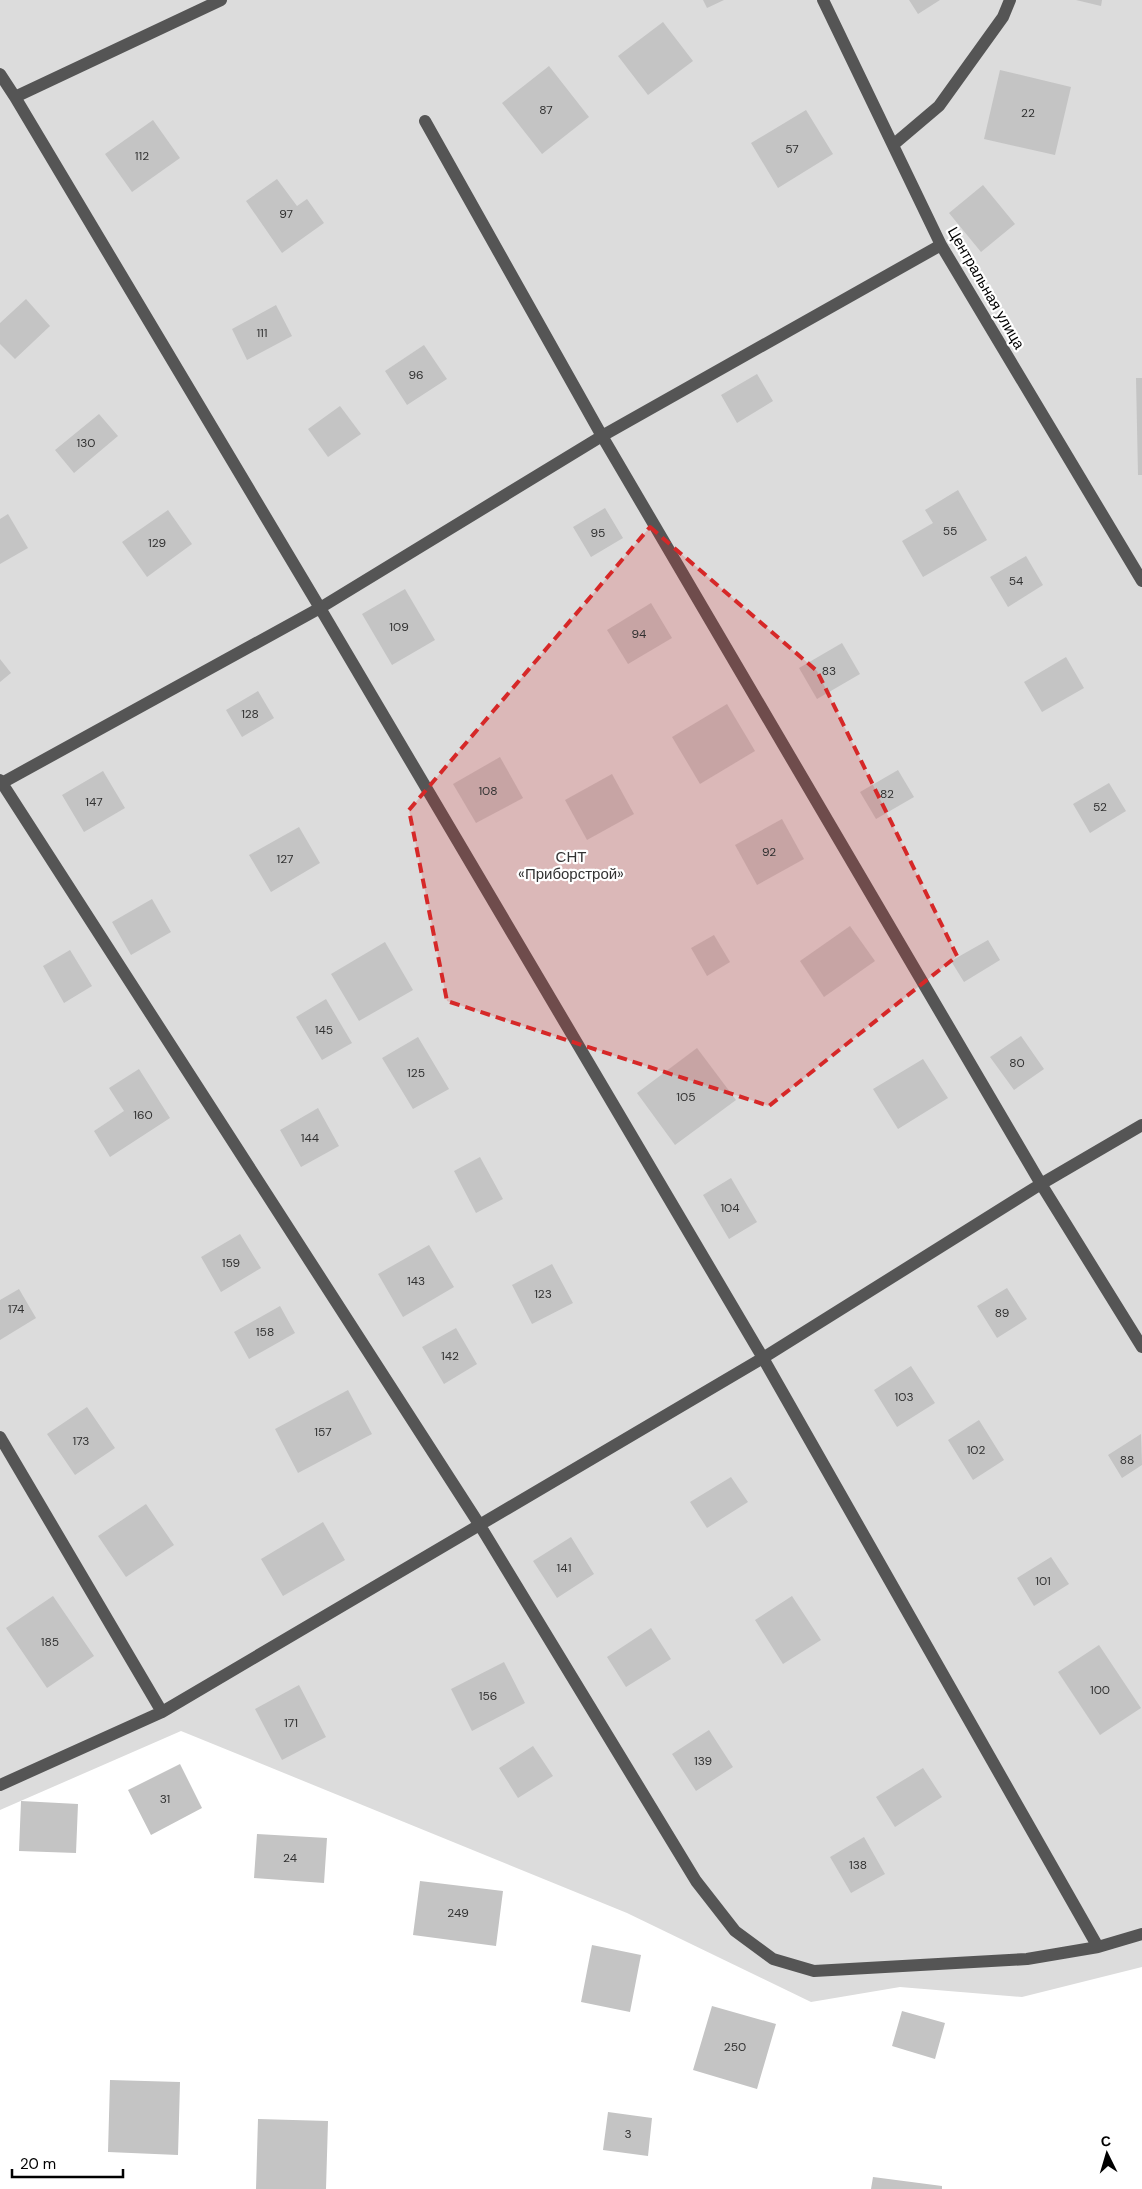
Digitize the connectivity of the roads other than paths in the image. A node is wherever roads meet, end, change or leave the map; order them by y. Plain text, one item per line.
1 (220, 0) edge
2 (823, 0) edge
3 (1010, 0) edge
4 (0, 74) edge
5 (16, 97) junction
6 (425, 121) dead end
7 (893, 145) junction
8 (941, 246) junction
9 (602, 436) junction
10 (1142, 581) edge
11 (320, 608) junction
12 (0, 782) edge
13 (1142, 1125) edge
14 (1042, 1184) junction
15 (1142, 1348) edge
16 (763, 1358) junction
17 (0, 1437) edge
18 (479, 1524) junction
19 (162, 1712) junction
20 (0, 1785) edge
21 (1142, 1934) edge
22 (1098, 1947) junction

1 - 5 street
2 - 7 street, Центральная улица
3 - 7 street
4 - 5 street
5 - 11 street
6 - 9 street
7 - 8 street, Центральная улица
8 - 9 street
8 - 10 street, Центральная улица
9 - 11 street
9 - 14 street
11 - 12 street
11 - 16 street
12 - 18 street
13 - 14 street
14 - 15 street
14 - 16 street
16 - 18 street
16 - 22 street
17 - 19 street
18 - 19 street
18 - 22 street
19 - 20 street
21 - 22 street

